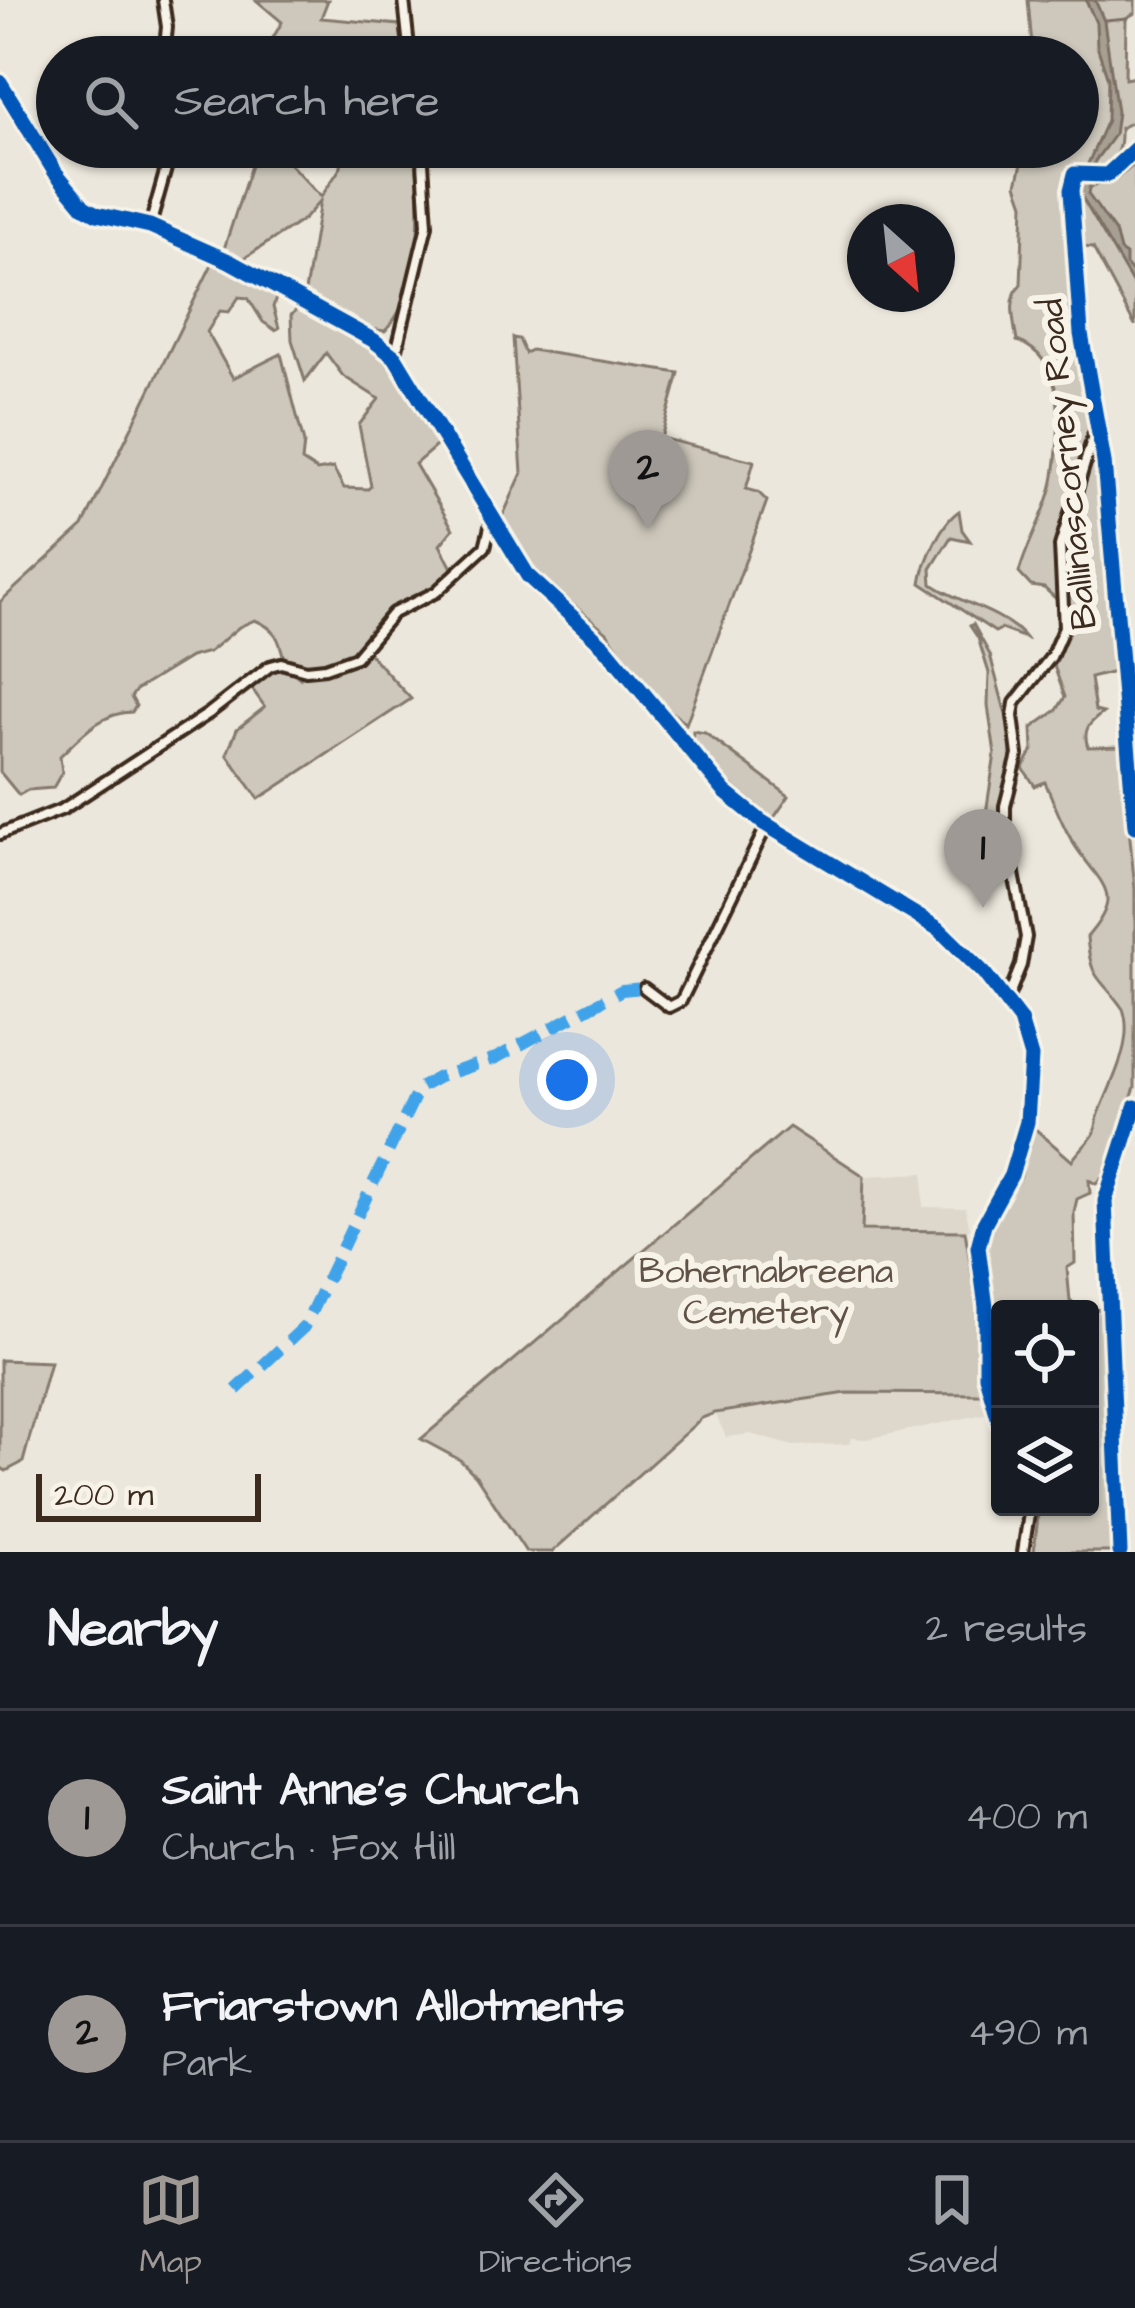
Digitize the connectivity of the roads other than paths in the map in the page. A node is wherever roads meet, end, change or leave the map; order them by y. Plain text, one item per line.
1 (164, 0) edge
2 (404, 0) edge
3 (166, 36) edge
4 (408, 36) edge
5 (0, 82) edge
6 (36, 139) edge
7 (1135, 149) edge
8 (54, 168) edge
9 (166, 168) edge
10 (423, 168) edge
11 (150, 226) junction
12 (395, 357) junction
13 (1097, 417) junction
14 (492, 517) junction
15 (767, 825) junction
16 (1135, 826) edge
17 (0, 833) edge
18 (644, 988) dead end
19 (1007, 1000) junction
20 (1135, 1107) edge
21 (995, 1408) edge
22 (1028, 1516) edge
23 (1022, 1552) edge
24 (1120, 1552) edge

1 - 3 street
2 - 4 street
5 - 6 street
7 - 13 main road, Ballinascorney Road
8 - 11 street
9 - 11 street
10 - 12 street
11 - 12 street
12 - 14 street
13 - 16 main road, Ballinascorney Road
13 - 19 street
14 - 15 street
14 - 17 street
15 - 18 street
15 - 19 street
19 - 21 street
20 - 24 main road
22 - 23 street

